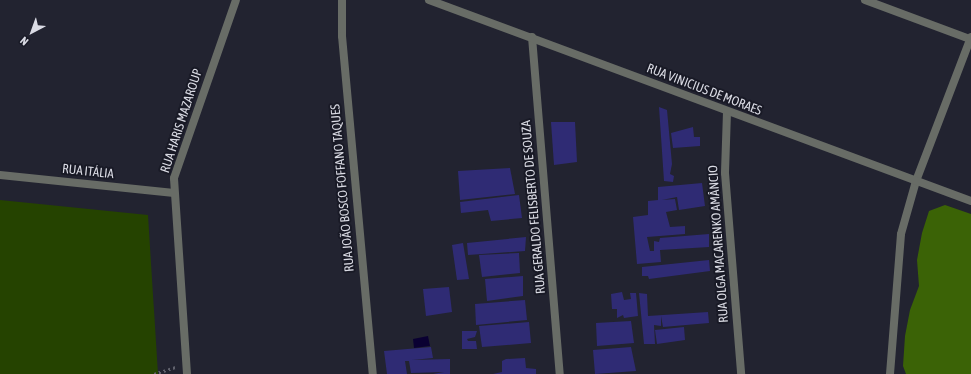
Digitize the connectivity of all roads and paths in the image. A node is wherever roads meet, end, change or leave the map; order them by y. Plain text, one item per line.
1 (236, 0) edge
2 (342, 0) edge
3 (429, 0) edge
4 (866, 0) edge
5 (532, 37) junction
6 (971, 38) edge
7 (727, 112) junction
8 (0, 175) edge
9 (916, 181) junction
10 (174, 193) junction
11 (971, 201) edge
12 (186, 364) junction
13 (154, 374) edge
14 (187, 374) edge
15 (372, 374) edge
16 (560, 374) edge
17 (741, 374) edge
18 (890, 374) edge

1 - 10 street, RUA HARIS MAZAROUP
2 - 15 street, RUA JOÃO BOSCO FOFFANO TAQUES
3 - 5 street, RUA VINICIUS DE MORAES
4 - 6 street
5 - 7 street, RUA VINICIUS DE MORAES
5 - 16 street, RUA GERALDO FELISBERTO DE SOUZA
6 - 9 street
7 - 9 street, RUA VINICIUS DE MORAES
7 - 17 street, RUA OLGA MACARENKO AMÂNCIO
8 - 10 street, RUA ITÁLIA
9 - 11 street, RUA VINICIUS DE MORAES
9 - 18 street
10 - 12 street, RUA HARIS MAZAROUP
12 - 13 path
12 - 14 street, RUA HARIS MAZAROUP

